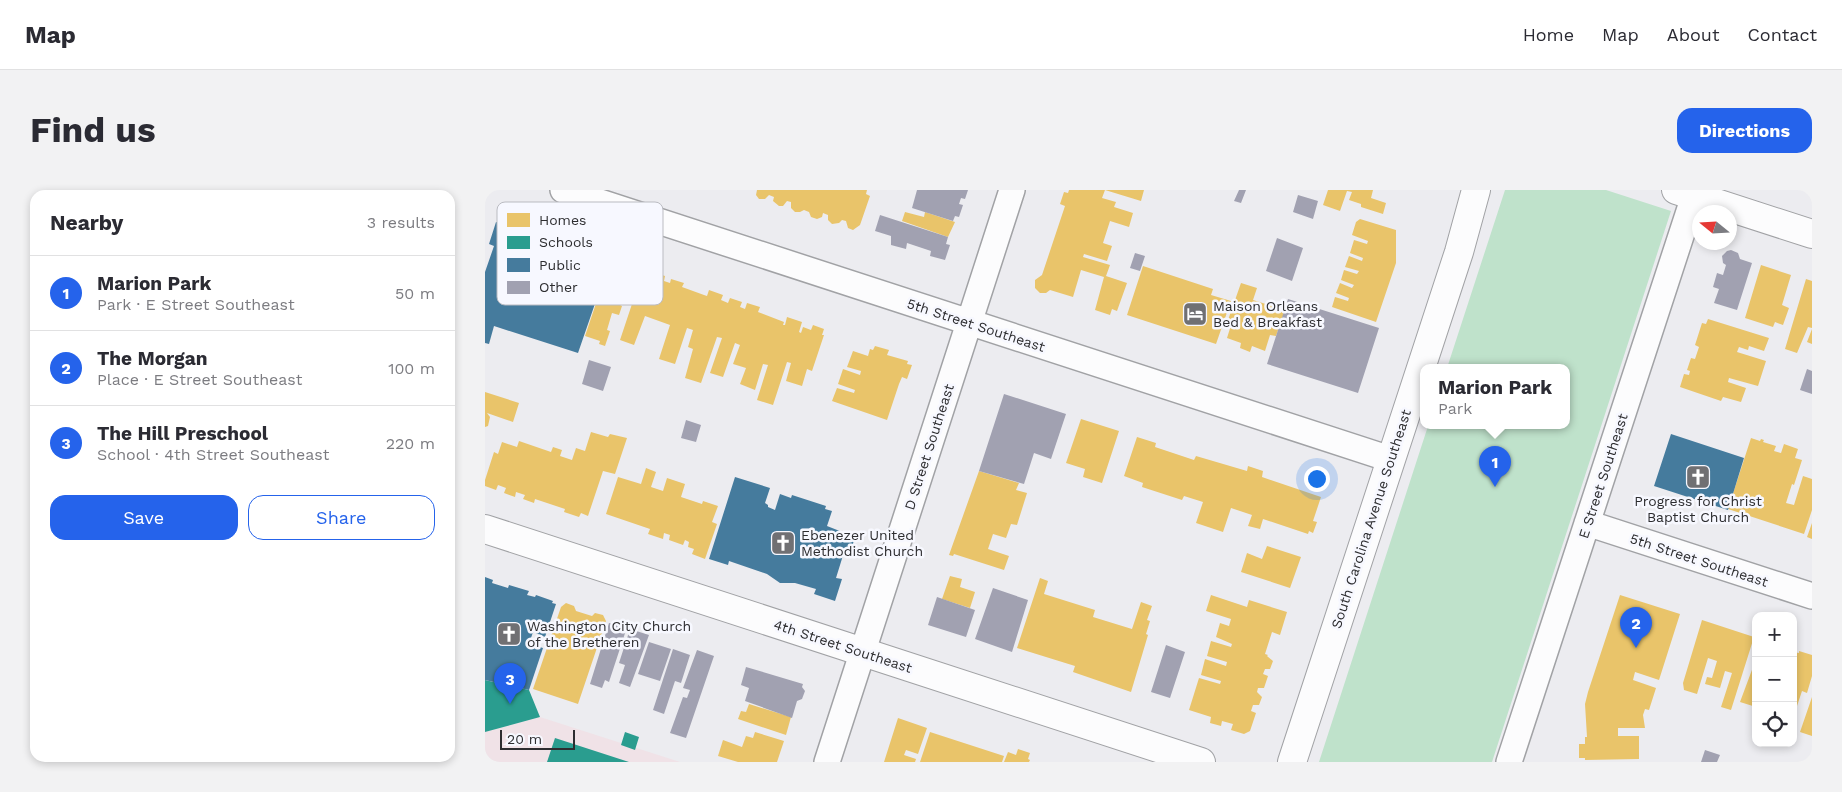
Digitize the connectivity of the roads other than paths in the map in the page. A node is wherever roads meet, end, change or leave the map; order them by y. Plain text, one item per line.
1 (563, 190) edge
2 (1012, 190) edge
3 (1476, 190) edge
4 (1689, 192) edge
5 (600, 202) edge
6 (663, 223) edge
7 (1812, 234) edge
8 (969, 322) junction
9 (1422, 364) edge
10 (1420, 369) edge
11 (1390, 459) junction
12 (1587, 524) junction
13 (485, 530) edge
14 (1812, 596) edge
15 (863, 652) junction
16 (827, 762) edge
17 (1201, 762) edge
18 (1292, 762) edge
19 (1509, 762) edge

1 - 5 street, 5th Street Southeast
2 - 8 street, D Street Southeast
3 - 9 street, South Carolina Avenue Southeast
4 - 7 street
4 - 12 street, E Street Southeast
6 - 8 street, 5th Street Southeast
8 - 11 street, 5th Street Southeast
8 - 15 street, D Street Southeast
10 - 11 street, South Carolina Avenue Southeast
11 - 18 street, South Carolina Avenue Southeast
12 - 14 street, 5th Street Southeast
12 - 19 street, E Street Southeast
13 - 15 street, 4th Street Southeast
15 - 16 street, D Street Southeast
15 - 17 street, 4th Street Southeast

